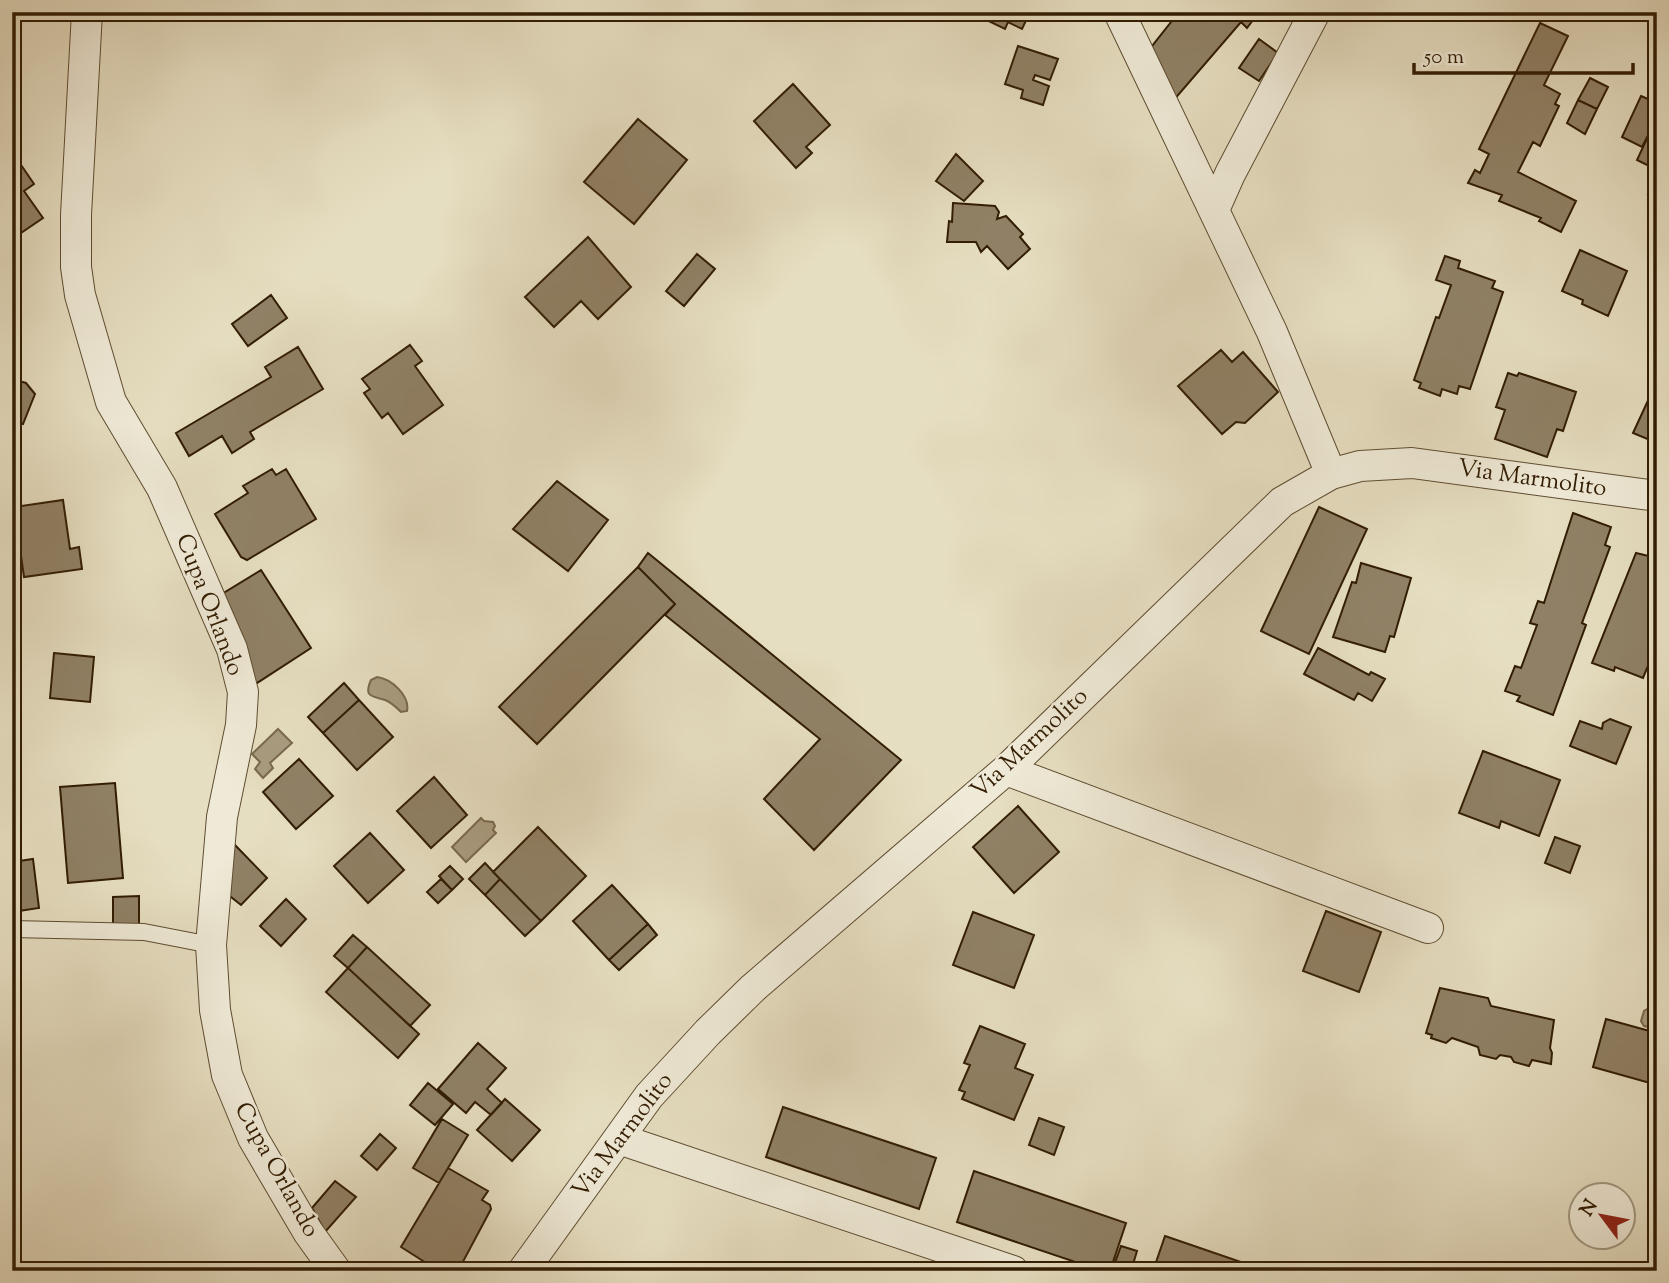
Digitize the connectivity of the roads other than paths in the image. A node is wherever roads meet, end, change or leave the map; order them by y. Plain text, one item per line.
1 (87, 12) edge
2 (1119, 12) edge
3 (1315, 12) edge
4 (1214, 210) junction
5 (1331, 474) junction
6 (1657, 496) edge
7 (1006, 770) junction
8 (1428, 928) dead end
9 (12, 929) edge
10 (212, 945) junction
11 (619, 1139) junction
12 (336, 1271) edge
13 (523, 1271) edge
14 (1013, 1271) edge

1 - 10 street, Cupa Orlando
2 - 4 street
3 - 4 street
4 - 5 street
5 - 6 street, Via Marmolito
5 - 7 street, Via Marmolito
7 - 8 street
7 - 11 street, Via Marmolito
9 - 10 lane
10 - 12 street, Cupa Orlando
11 - 13 street, Via Marmolito
11 - 14 street

